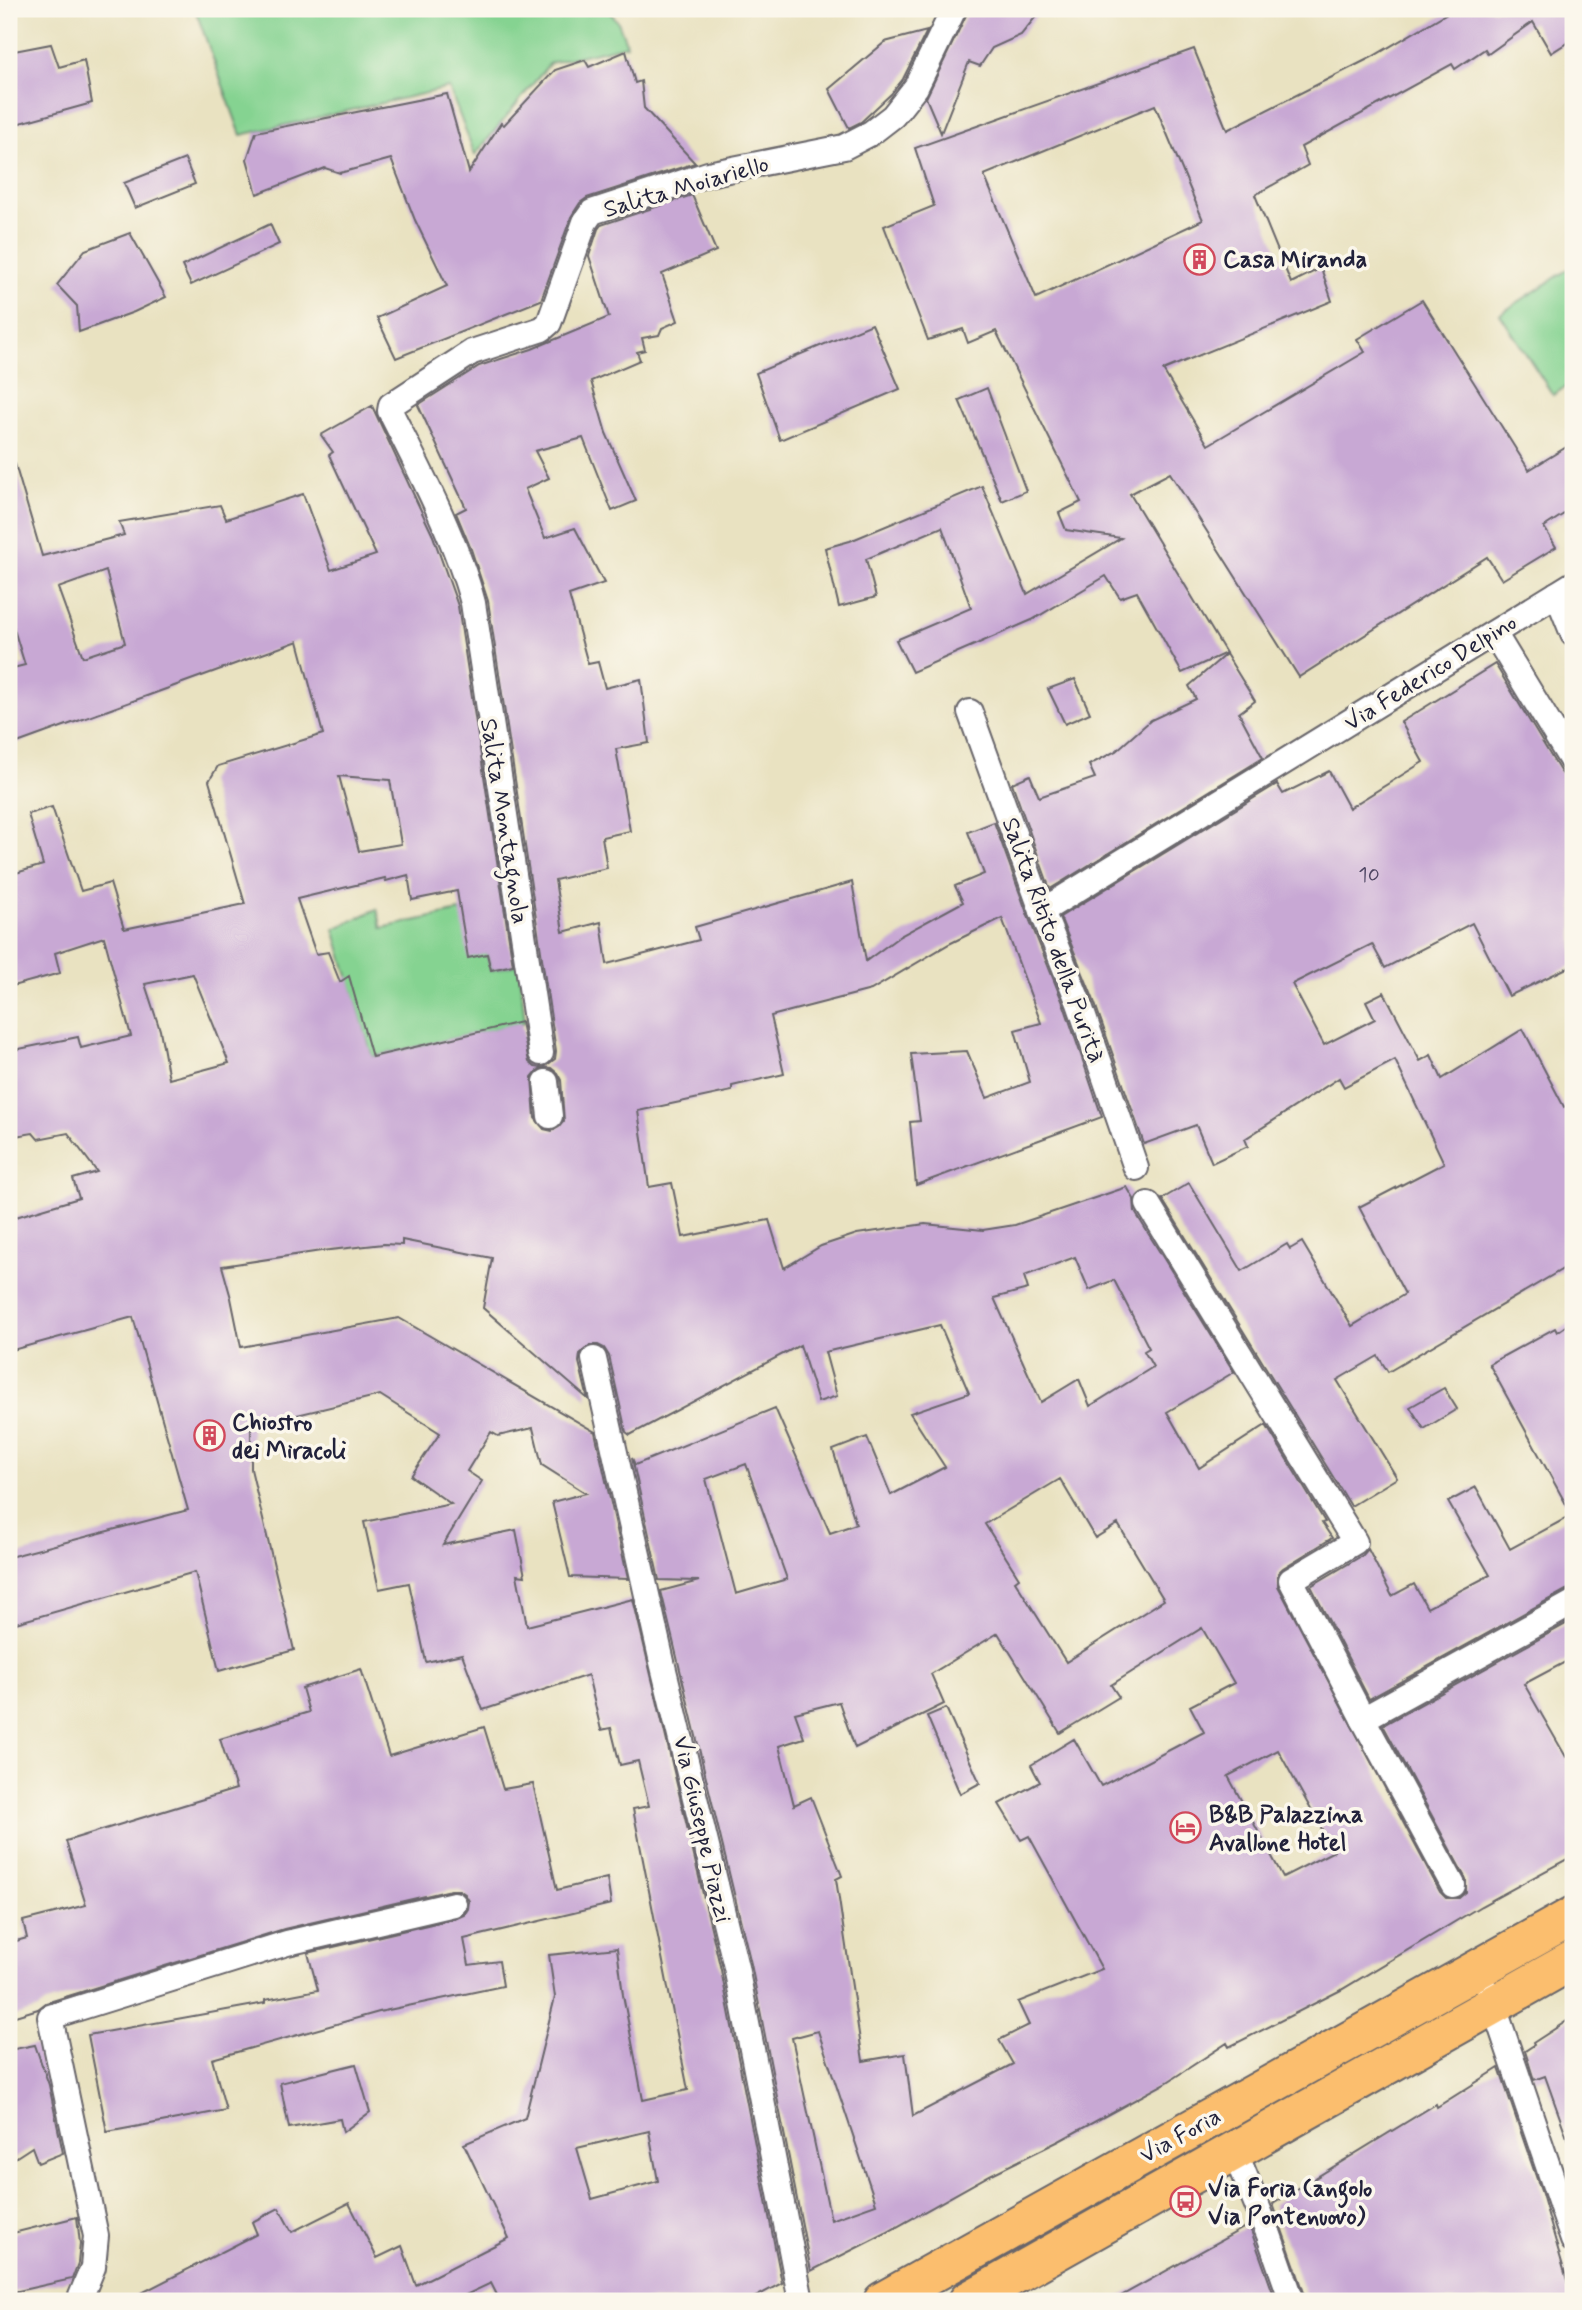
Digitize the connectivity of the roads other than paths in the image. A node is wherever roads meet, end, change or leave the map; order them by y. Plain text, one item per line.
1 (954, 9) edge
2 (469, 588) joint
3 (1565, 589) edge
4 (1494, 633) junction
5 (1573, 634) edge
6 (970, 712) dead end
7 (1573, 763) edge
8 (1042, 911) junction
9 (541, 1053) dead end
10 (546, 1082) dead end
11 (550, 1116) dead end
12 (1136, 1168) dead end
13 (1149, 1204) dead end
14 (594, 1359) dead end
15 (1573, 1604) edge
16 (1363, 1719) junction
17 (1453, 1885) dead end
18 (454, 1904) dead end
19 (1573, 1916) edge
20 (1573, 1960) edge
21 (1479, 1969) junction
22 (1494, 2004) junction
23 (1235, 2151) junction
24 (1569, 2214) edge
25 (1573, 2240) edge
26 (79, 2301) edge
27 (801, 2301) edge
28 (883, 2301) edge
29 (968, 2301) edge
30 (1292, 2301) edge

1 - 2 street, Salita Moiariello
2 - 9 street, Salita Montagnola
3 - 4 street, Via Federico Delpino
3 - 5 street
4 - 7 street
4 - 8 street, Via Federico Delpino
6 - 8 street, Salita Ritito della Purità
8 - 12 street, Salita Ritito della Purità
10 - 11 street
13 - 16 street
14 - 27 street, Via Giuseppe Piazzi
15 - 16 street
16 - 17 street
18 - 26 street
19 - 21 main road, Via Foria
20 - 22 main road, Via Foria
21 - 22 street
21 - 28 main road, Via Foria
22 - 23 main road, Via Foria
22 - 24 street
23 - 29 main road, Via Foria
23 - 30 street
24 - 25 street

